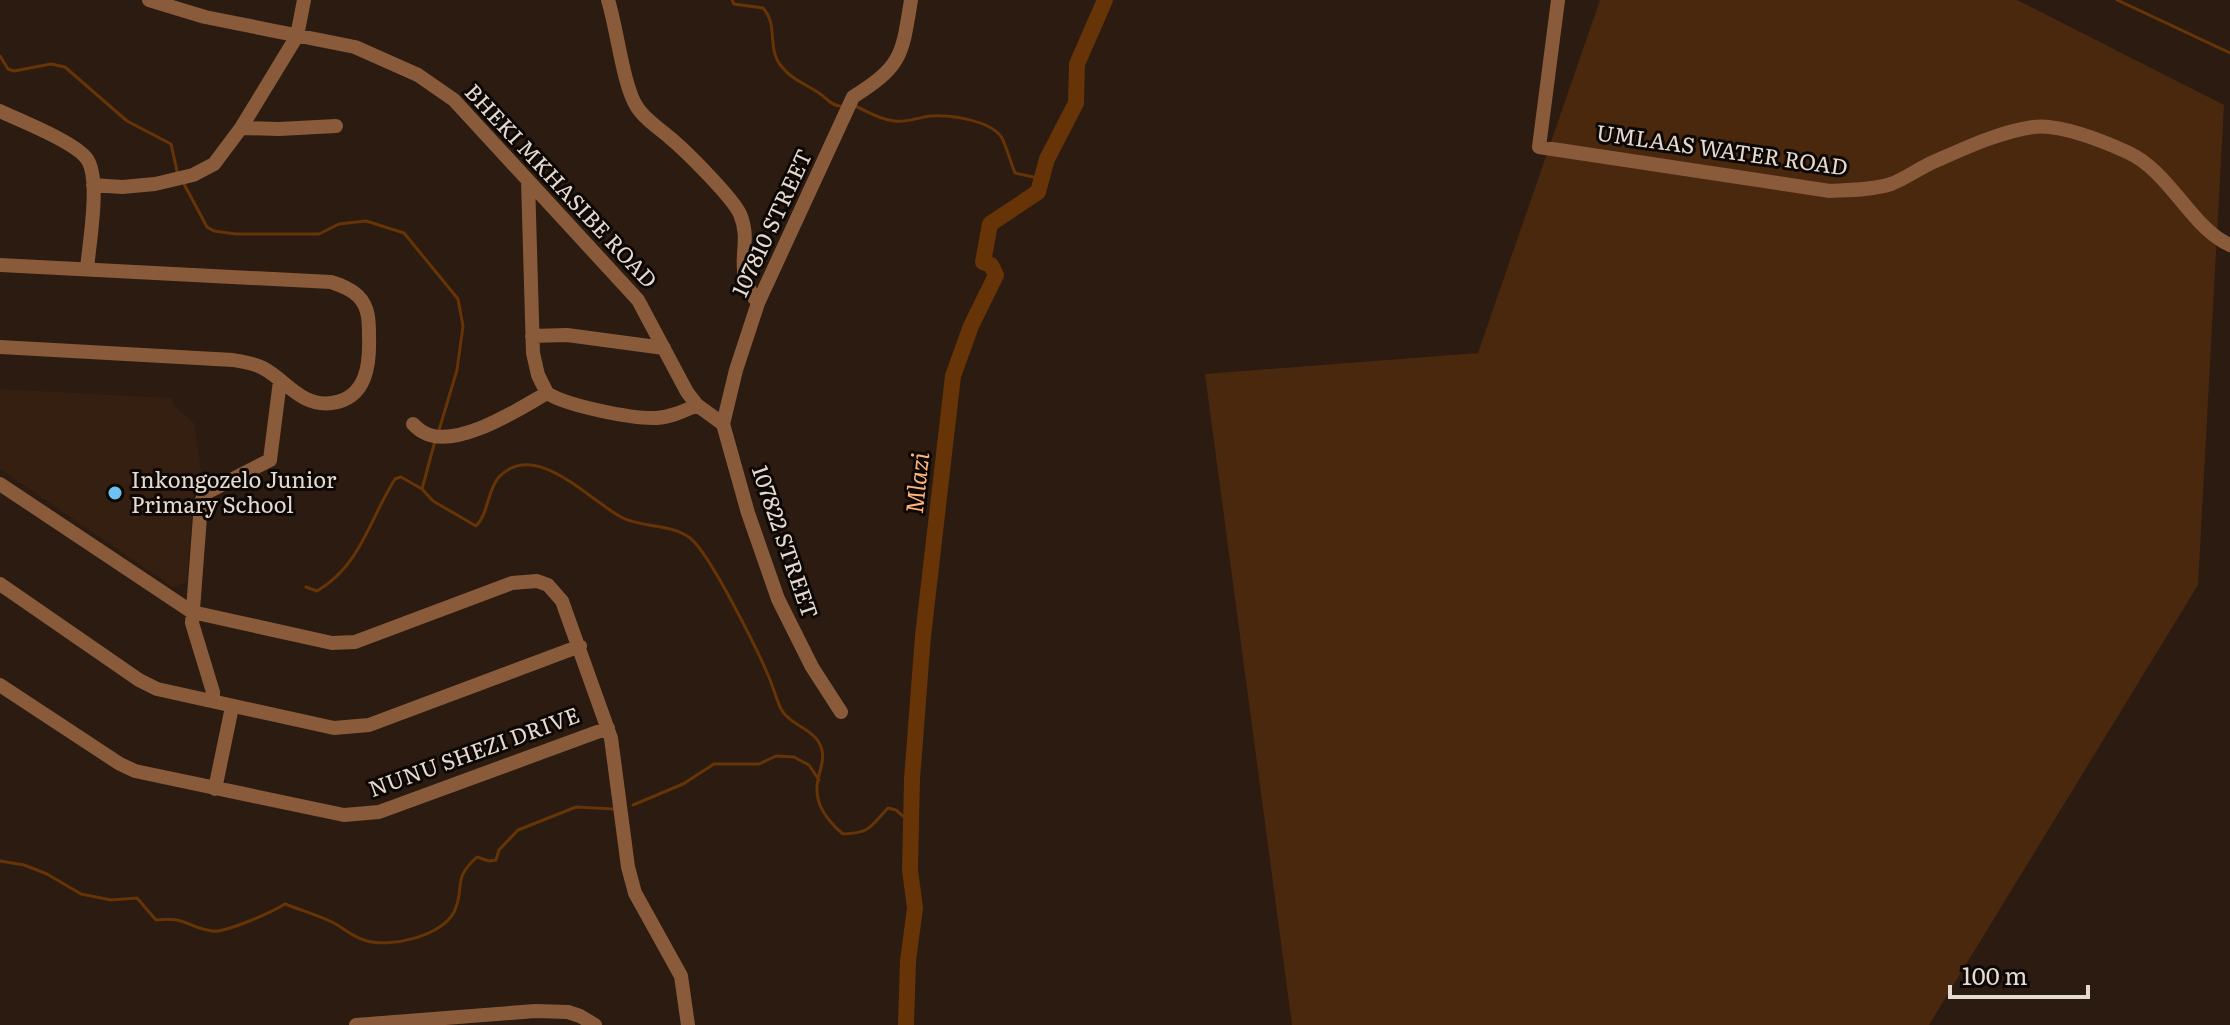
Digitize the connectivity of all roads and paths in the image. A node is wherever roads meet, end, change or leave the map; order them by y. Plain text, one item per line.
1 (149, 0) edge
2 (304, 0) edge
3 (608, 0) edge
4 (911, 0) edge
5 (1558, 0) edge
6 (297, 36) junction
7 (0, 111) edge
8 (336, 126) dead end
9 (241, 128) junction
10 (528, 180) junction
11 (93, 185) junction
12 (2230, 245) edge
13 (0, 265) edge
14 (87, 269) junction
15 (758, 303) junction
16 (532, 336) junction
17 (0, 347) edge
18 (664, 348) junction
19 (280, 381) junction
20 (547, 393) junction
21 (697, 405) junction
22 (723, 424) junction
23 (418, 429) dead end
24 (0, 484) edge
25 (0, 584) edge
26 (192, 612) junction
27 (580, 646) junction
28 (0, 685) edge
29 (213, 701) junction
30 (232, 707) junction
31 (841, 712) dead end
32 (608, 728) junction
33 (215, 789) junction
34 (356, 1025) edge
35 (595, 1025) edge
36 (688, 1025) edge

1 - 6 street, BHEKI MKHASIBE ROAD
2 - 6 street
3 - 15 street
4 - 15 street, 107810 STREET
5 - 12 street, UMLAAS WATER ROAD
6 - 9 street
6 - 10 street, BHEKI MKHASIBE ROAD
7 - 11 street
8 - 9 street
9 - 11 street
10 - 16 street
10 - 18 street, BHEKI MKHASIBE ROAD
11 - 14 street
13 - 14 street
14 - 19 street
15 - 22 street, 107810 STREET
16 - 18 street
16 - 20 street
17 - 19 street
18 - 21 street, BHEKI MKHASIBE ROAD
19 - 26 street
20 - 21 street
20 - 23 street
21 - 22 street
22 - 31 street, 107822 STREET
24 - 26 street
25 - 29 street
26 - 27 street
26 - 29 street
27 - 30 street
27 - 32 street
28 - 33 street, NUNU SHEZI DRIVE
29 - 30 street
30 - 33 street
32 - 33 street, NUNU SHEZI DRIVE
32 - 36 street
34 - 35 street

